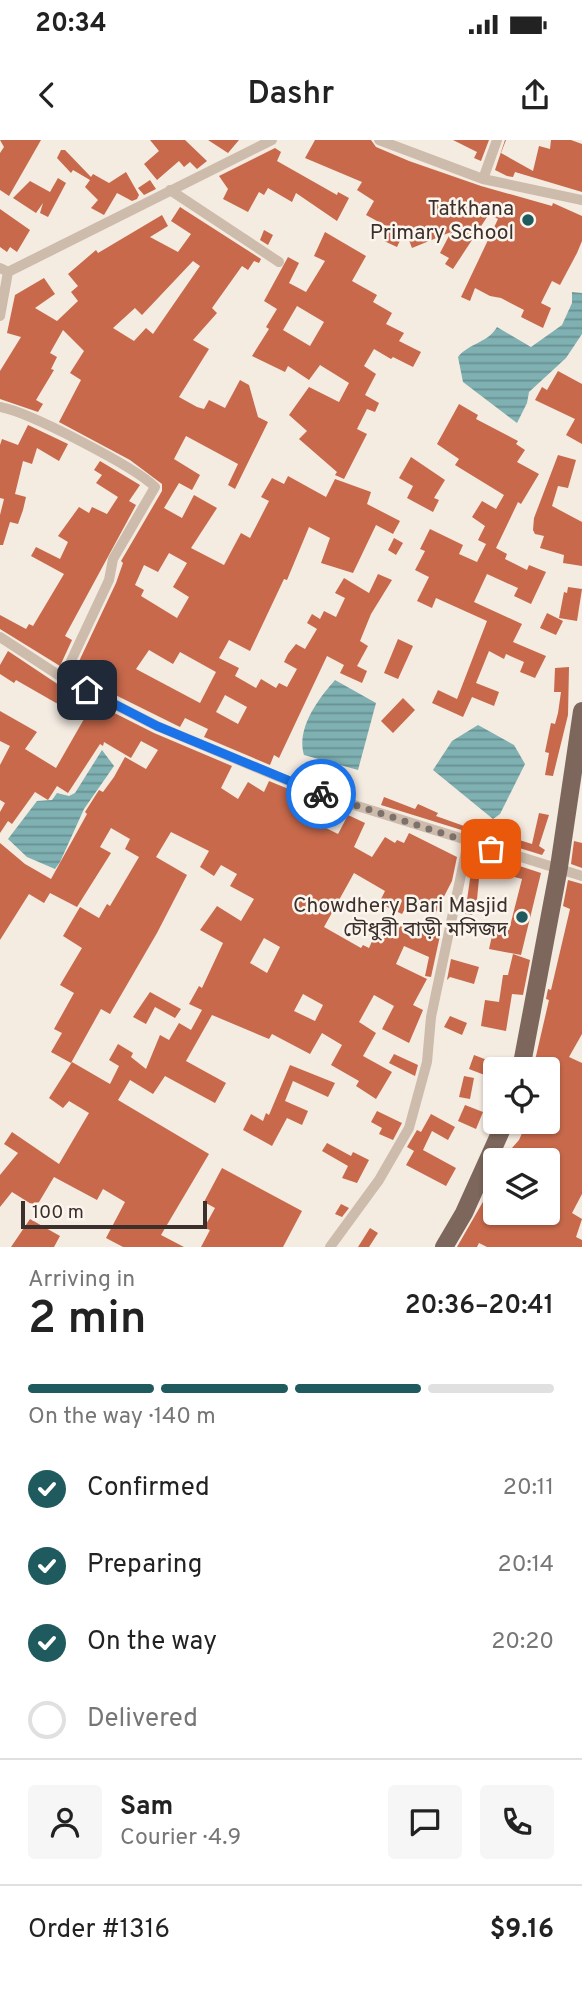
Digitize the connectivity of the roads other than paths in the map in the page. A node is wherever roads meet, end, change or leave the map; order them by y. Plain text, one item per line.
1 (272, 140) edge
2 (379, 140) edge
3 (497, 140) edge
4 (483, 179) junction
5 (170, 190) junction
6 (582, 200) edge
7 (279, 262) dead end
8 (4, 270) edge
9 (0, 316) edge
10 (0, 407) edge
11 (0, 637) edge
12 (63, 678) junction
13 (582, 711) edge
14 (468, 842) junction
15 (559, 867) junction
16 (582, 876) edge
17 (523, 1057) edge
18 (500, 1134) edge
19 (330, 1247) edge
20 (444, 1247) edge

1 - 5 street
2 - 4 street
3 - 4 street
4 - 6 street
5 - 7 street
5 - 8 street
8 - 9 street
10 - 12 street
11 - 12 street
12 - 14 street
13 - 15 main road
14 - 15 street
14 - 19 street
15 - 16 street
15 - 17 main road
18 - 20 main road

